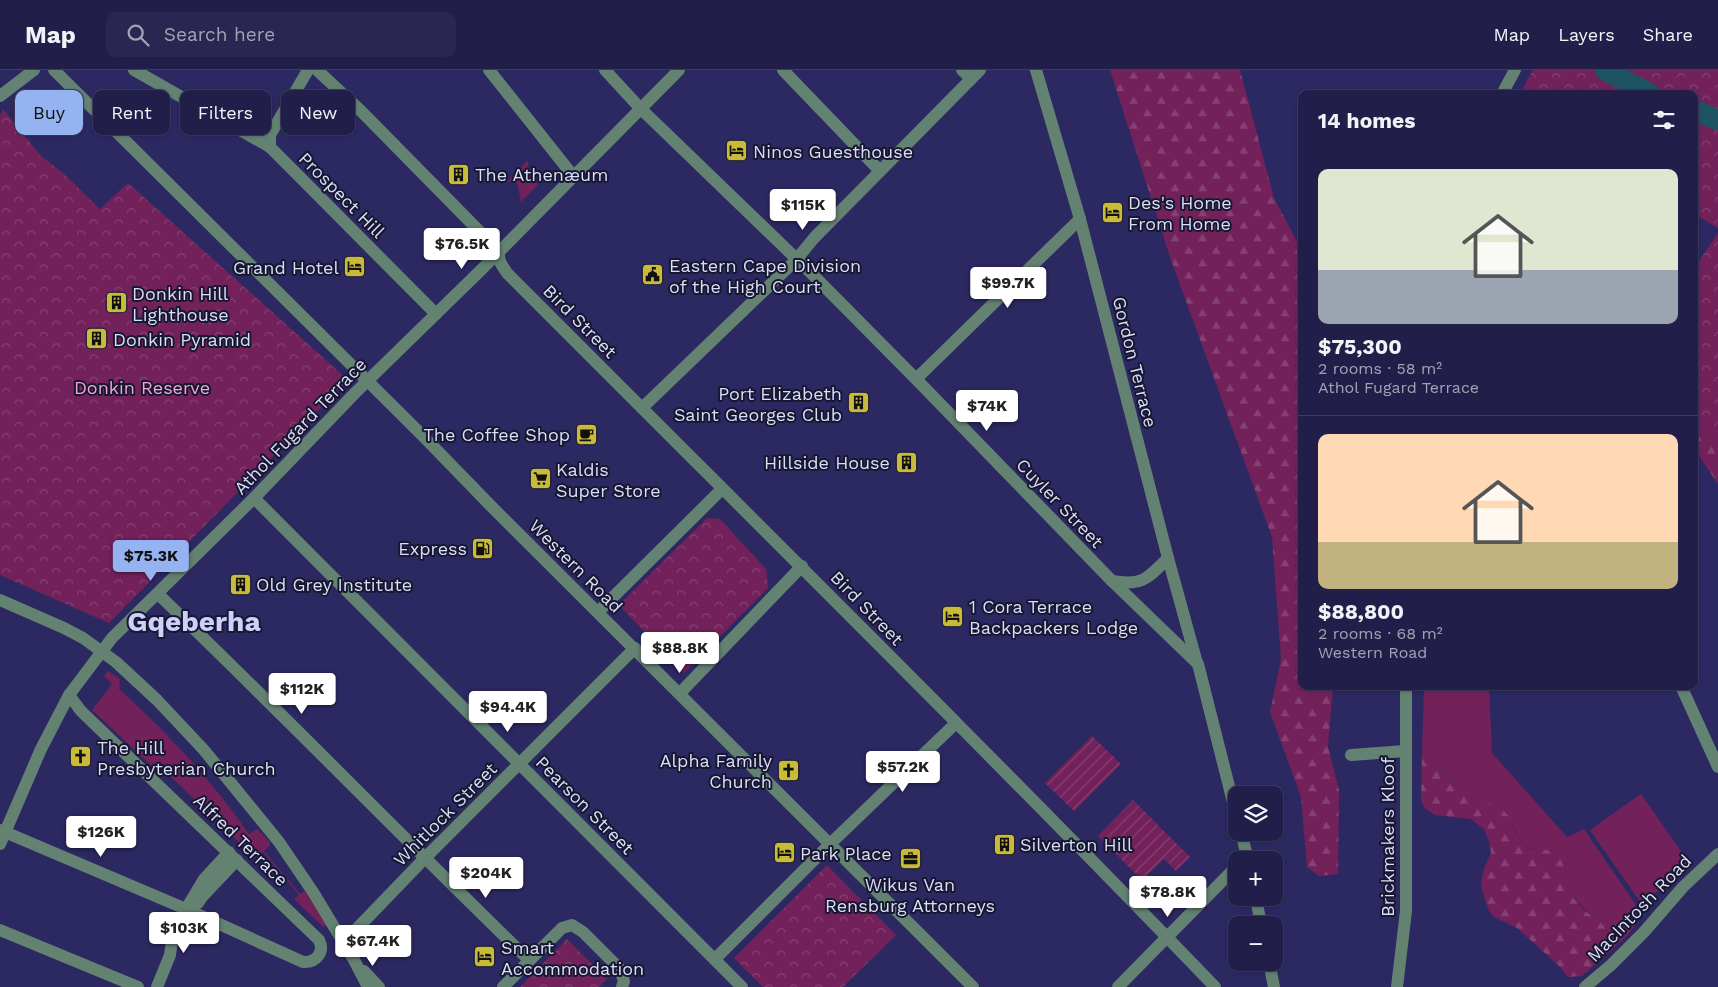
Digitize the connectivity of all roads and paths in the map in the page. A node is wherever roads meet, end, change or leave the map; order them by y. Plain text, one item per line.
1 (34, 70) edge
2 (54, 70) edge
3 (134, 70) edge
4 (308, 70) edge
5 (318, 70) edge
6 (489, 70) edge
7 (604, 70) edge
8 (679, 70) edge
9 (783, 70) edge
10 (1036, 70) edge
11 (1514, 70) edge
12 (971, 73) edge
13 (1504, 90) edge
14 (0, 96) edge
15 (640, 108) junction
16 (270, 147) junction
17 (880, 171) junction
18 (574, 176) junction
19 (1080, 219) junction
20 (498, 251) junction
21 (796, 260) junction
22 (436, 314) junction
23 (916, 378) junction
24 (367, 382) junction
25 (642, 408) junction
26 (722, 489) junction
27 (254, 498) junction
28 (1168, 558) junction
29 (802, 566) junction
30 (1112, 581) junction
31 (158, 594) junction
32 (0, 600) edge
33 (598, 612) junction
34 (635, 648) junction
35 (102, 650) junction
36 (1198, 664) junction
37 (1406, 690) edge
38 (1683, 690) edge
39 (680, 694) junction
40 (68, 695) junction
41 (956, 723) junction
42 (1405, 751) junction
43 (1352, 756) dead end
44 (519, 764) junction
45 (1718, 767) edge
46 (1229, 786) edge
47 (2, 835) edge
48 (830, 844) junction
49 (1718, 854) edge
50 (233, 856) junction
51 (425, 858) junction
52 (1228, 876) edge
53 (189, 911) junction
54 (0, 930) edge
55 (1168, 938) junction
56 (344, 942) junction
57 (715, 959) junction
58 (354, 960) junction
59 (529, 960) junction
60 (1271, 971) edge
61 (138, 987) edge
62 (157, 987) edge
63 (368, 987) edge
64 (379, 987) edge
65 (502, 987) edge
66 (622, 987) edge
67 (742, 987) edge
68 (973, 987) edge
69 (1118, 987) edge
70 (1216, 987) edge
71 (1274, 987) edge
72 (1397, 987) edge
73 (1585, 987) edge

1 - 14 street
2 - 24 street, Western Road
3 - 16 street, Prospect Hill
4 - 16 street
5 - 20 street
6 - 18 street
7 - 15 street, Cuyler Street
8 - 15 street, Athol Fugard Terrace
9 - 17 street
10 - 19 street, Gordon Terrace
11 - 13 street
12 - 17 street
15 - 18 street, Athol Fugard Terrace
15 - 21 street, Cuyler Street
16 - 22 street, Prospect Hill
17 - 21 street
18 - 20 street, Athol Fugard Terrace
19 - 23 street
19 - 28 street, Gordon Terrace
20 - 22 street, Athol Fugard Terrace
20 - 25 street, Bird Street
21 - 23 street, Cuyler Street
21 - 25 street
22 - 24 street, Athol Fugard Terrace
23 - 30 street, Cuyler Street
24 - 27 street, Athol Fugard Terrace
24 - 33 street, Western Road
25 - 26 street, Bird Street
26 - 29 street, Bird Street
26 - 33 street
27 - 31 street, Athol Fugard Terrace
27 - 44 street, Pearson Street
28 - 30 street
28 - 36 street, Gordon Terrace
29 - 39 street
29 - 41 street, Bird Street
30 - 36 street, Cuyler Street
31 - 35 street, Athol Fugard Terrace
31 - 51 street
32 - 35 street
33 - 34 street, Western Road
34 - 39 street, Western Road
34 - 44 street, Whitlock Street
35 - 40 street, Athol Fugard Terrace
35 - 56 street
36 - 46 street
37 - 42 street, Brickmakers Kloof
38 - 45 street
39 - 48 street, Western Road
40 - 47 street, Athol Fugard Terrace
40 - 50 street, Alfred Terrace
41 - 48 street
41 - 55 street, Bird Street
42 - 43 street
42 - 72 street, Brickmakers Kloof
44 - 51 street, Whitlock Street
44 - 57 street, Pearson Street
47 - 53 street
48 - 57 street
48 - 68 street, Western Road
49 - 73 street, MacIntosh Road
50 - 53 street
50 - 53 street, Alfred Terrace
51 - 56 street, Whitlock Street
51 - 59 street
52 - 55 street
53 - 62 street
54 - 61 street
55 - 69 street
55 - 70 street, Bird Street
56 - 58 street
57 - 67 street, Pearson Street
58 - 63 street
58 - 64 street
59 - 65 street
59 - 66 street
60 - 71 street

